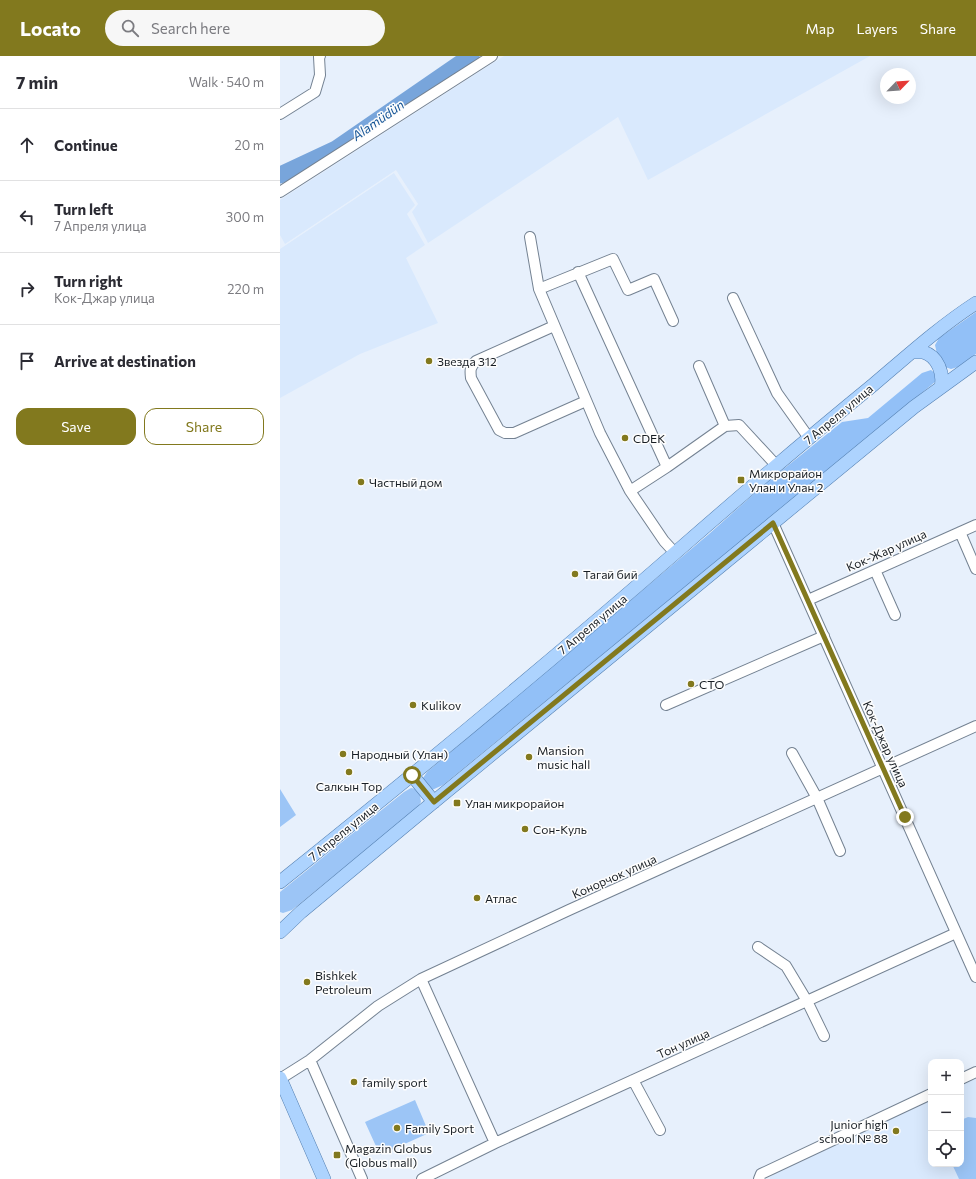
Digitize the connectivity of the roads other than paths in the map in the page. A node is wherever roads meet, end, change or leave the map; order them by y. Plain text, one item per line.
1 (320, 56) edge
2 (492, 56) edge
3 (280, 114) edge
4 (280, 192) edge
5 (530, 237) dead end
6 (578, 272) junction
7 (538, 289) junction
8 (733, 298) dead end
9 (976, 303) edge
10 (674, 321) dead end
11 (554, 326) junction
12 (913, 352) junction
13 (976, 362) edge
14 (699, 366) dead end
15 (941, 387) junction
16 (586, 401) junction
17 (725, 426) junction
18 (809, 438) junction
19 (776, 465) junction
20 (667, 467) junction
21 (630, 491) junction
22 (773, 523) junction
23 (976, 525) edge
24 (960, 532) junction
25 (675, 553) junction
26 (976, 569) edge
27 (875, 570) junction
28 (808, 600) junction
29 (895, 615) dead end
30 (824, 636) junction
31 (666, 705) dead end
32 (976, 726) edge
33 (792, 753) dead end
34 (883, 768) junction
35 (412, 775) junction
36 (817, 798) junction
37 (434, 802) junction
38 (840, 851) dead end
39 (280, 882) edge
40 (280, 932) edge
41 (956, 933) junction
42 (758, 947) dead end
43 (976, 977) edge
44 (421, 979) junction
45 (807, 1001) junction
46 (824, 1036) dead end
47 (310, 1060) junction
48 (976, 1072) edge
49 (280, 1078) edge
50 (964, 1078) edge
51 (633, 1080) junction
52 (929, 1095) edge
53 (660, 1130) dead end
54 (495, 1143) junction
55 (324, 1179) edge
56 (362, 1179) edge
57 (422, 1179) edge
58 (759, 1179) edge

1 - 3 street
2 - 4 street
5 - 7 street
6 - 7 street
6 - 10 street
6 - 20 street
7 - 11 street
8 - 18 street
9 - 12 main road, 7 Апреля улица
11 - 16 street
11 - 16 street
12 - 15 main road
12 - 18 main road, 7 Апреля улица
13 - 15 main road
14 - 17 street
15 - 22 main road
16 - 21 street
17 - 19 street
17 - 20 street
18 - 19 main road, 7 Апреля улица
19 - 25 main road, 7 Апреля улица
20 - 21 street
21 - 25 street
22 - 28 street, Кок-Джар улица
22 - 37 main road
23 - 24 street, Кок-Жар улица
24 - 26 street
24 - 27 street, Кок-Жар улица
25 - 35 main road, 7 Апреля улица
27 - 28 street, Кок-Жар улица
27 - 29 street
28 - 30 street, Кок-Джар улица
30 - 31 street
30 - 34 street, Кок-Джар улица
32 - 34 street, Конорчок улица
33 - 36 street
34 - 36 street, Конорчок улица
34 - 41 street, Кок-Джар улица
35 - 37 main road
35 - 39 main road, 7 Апреля улица
36 - 38 street
36 - 44 street, Конорчок улица
37 - 40 main road
41 - 43 street, Кок-Джар улица
41 - 45 street, Тон улица
42 - 45 street
44 - 47 street, Конорчок улица
44 - 54 street
45 - 46 street
45 - 51 street, Тон улица
47 - 49 street, Конорчок улица
47 - 56 street
48 - 50 street
49 - 55 main road
51 - 53 street
51 - 54 street, Тон улица
52 - 58 street
54 - 57 street, Тон улица

